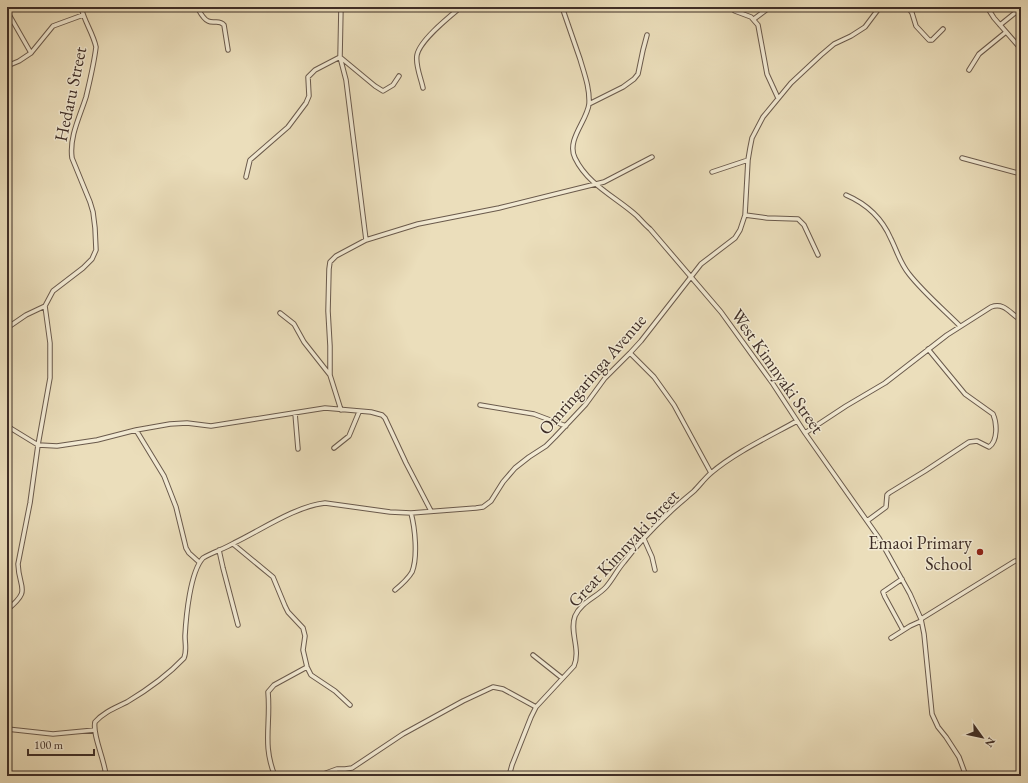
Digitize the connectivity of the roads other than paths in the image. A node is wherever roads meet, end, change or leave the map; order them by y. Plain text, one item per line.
1 (12, 7) edge
2 (82, 7) edge
3 (197, 7) edge
4 (341, 7) edge
5 (460, 7) edge
6 (562, 7) edge
7 (728, 7) edge
8 (770, 7) edge
9 (880, 7) edge
10 (908, 7) edge
11 (987, 7) edge
12 (1021, 8) edge
13 (7, 10) edge
14 (83, 15) junction
15 (754, 19) junction
16 (1000, 25) junction
17 (943, 29) dead end
18 (1006, 32) junction
19 (648, 35) dead end
20 (1021, 49) edge
21 (228, 50) dead end
22 (31, 54) junction
23 (340, 57) junction
24 (7, 66) edge
25 (969, 70) dead end
26 (399, 76) dead end
27 (423, 88) dead end
28 (778, 98) junction
29 (589, 104) junction
30 (652, 156) dead end
31 (962, 158) dead end
32 (748, 160) junction
33 (712, 172) dead end
34 (1021, 174) edge
35 (246, 178) dead end
36 (595, 184) junction
37 (846, 195) dead end
38 (745, 214) junction
39 (366, 240) junction
40 (818, 255) dead end
41 (690, 277) junction
42 (45, 306) junction
43 (280, 313) dead end
44 (1021, 320) edge
45 (960, 326) junction
46 (7, 328) edge
47 (928, 349) junction
48 (630, 353) junction
49 (330, 375) junction
50 (480, 405) dead end
51 (341, 410) junction
52 (295, 412) junction
53 (359, 412) junction
54 (797, 421) junction
55 (7, 426) edge
56 (566, 426) junction
57 (136, 430) junction
58 (805, 433) junction
59 (38, 445) junction
60 (334, 448) dead end
61 (298, 449) dead end
62 (711, 473) junction
63 (431, 511) junction
64 (411, 513) junction
65 (868, 521) junction
66 (644, 539) junction
67 (233, 544) junction
68 (219, 550) junction
69 (199, 562) junction
70 (1021, 564) edge
71 (655, 570) dead end
72 (902, 579) junction
73 (395, 590) dead end
74 (7, 610) edge
75 (921, 620) junction
76 (238, 624) dead end
77 (903, 630) junction
78 (891, 638) dead end
79 (533, 655) dead end
80 (307, 667) junction
81 (562, 678) junction
82 (350, 705) dead end
83 (536, 707) junction
84 (7, 729) edge
85 (95, 730) junction
86 (106, 776) edge
87 (276, 776) edge
88 (318, 776) edge
89 (509, 776) edge
90 (966, 776) edge

1 - 13 street
2 - 14 street, Hedaru Street
3 - 21 street
4 - 23 street
5 - 27 street
6 - 29 street, West Kimnyaki Street
7 - 15 street
8 - 15 street
9 - 28 street, Omringaringa Avenue
10 - 17 street
11 - 16 street
12 - 16 street
13 - 22 street
14 - 22 street
14 - 42 street, Hedaru Street
15 - 28 street
16 - 18 street
18 - 20 street
18 - 25 street
19 - 29 street
22 - 24 street
23 - 26 street
23 - 35 street
23 - 39 street
28 - 32 street, Omringaringa Avenue
29 - 36 street, West Kimnyaki Street
30 - 36 street
31 - 34 street
32 - 33 street
32 - 38 street, Omringaringa Avenue
36 - 39 street
36 - 41 street, West Kimnyaki Street
37 - 45 street
38 - 40 street
38 - 41 street, Omringaringa Avenue
39 - 49 street
41 - 48 street, Omringaringa Avenue
41 - 54 street, West Kimnyaki Street
42 - 46 street
42 - 59 street
43 - 49 street
44 - 45 street
45 - 47 street
47 - 58 street
47 - 65 street
48 - 56 street, Omringaringa Avenue
48 - 62 street
49 - 51 street
50 - 56 street
51 - 52 street
51 - 53 street
52 - 57 street
52 - 61 street
53 - 60 street
53 - 63 street
54 - 58 street, West Kimnyaki Street
54 - 62 street, Great Kimnyaki Street
55 - 59 street
56 - 63 street, Omringaringa Avenue
57 - 59 street
57 - 69 street
58 - 65 street, West Kimnyaki Street
59 - 74 street
62 - 66 street, Great Kimnyaki Street
63 - 64 street, Omringaringa Avenue
64 - 67 street, Omringaringa Avenue
64 - 73 street
65 - 72 street, West Kimnyaki Street
66 - 71 street
66 - 81 street, Great Kimnyaki Street
67 - 68 street, Omringaringa Avenue
67 - 80 street
68 - 69 street, Omringaringa Avenue
68 - 76 street
69 - 85 street
70 - 75 street
72 - 75 street, West Kimnyaki Street
72 - 77 street
75 - 77 street
75 - 90 street, West Kimnyaki Street
77 - 78 street
79 - 81 street
80 - 82 street
80 - 87 street
81 - 83 street, Great Kimnyaki Street
83 - 88 street
83 - 89 street, Great Kimnyaki Street
84 - 85 street
85 - 86 street

